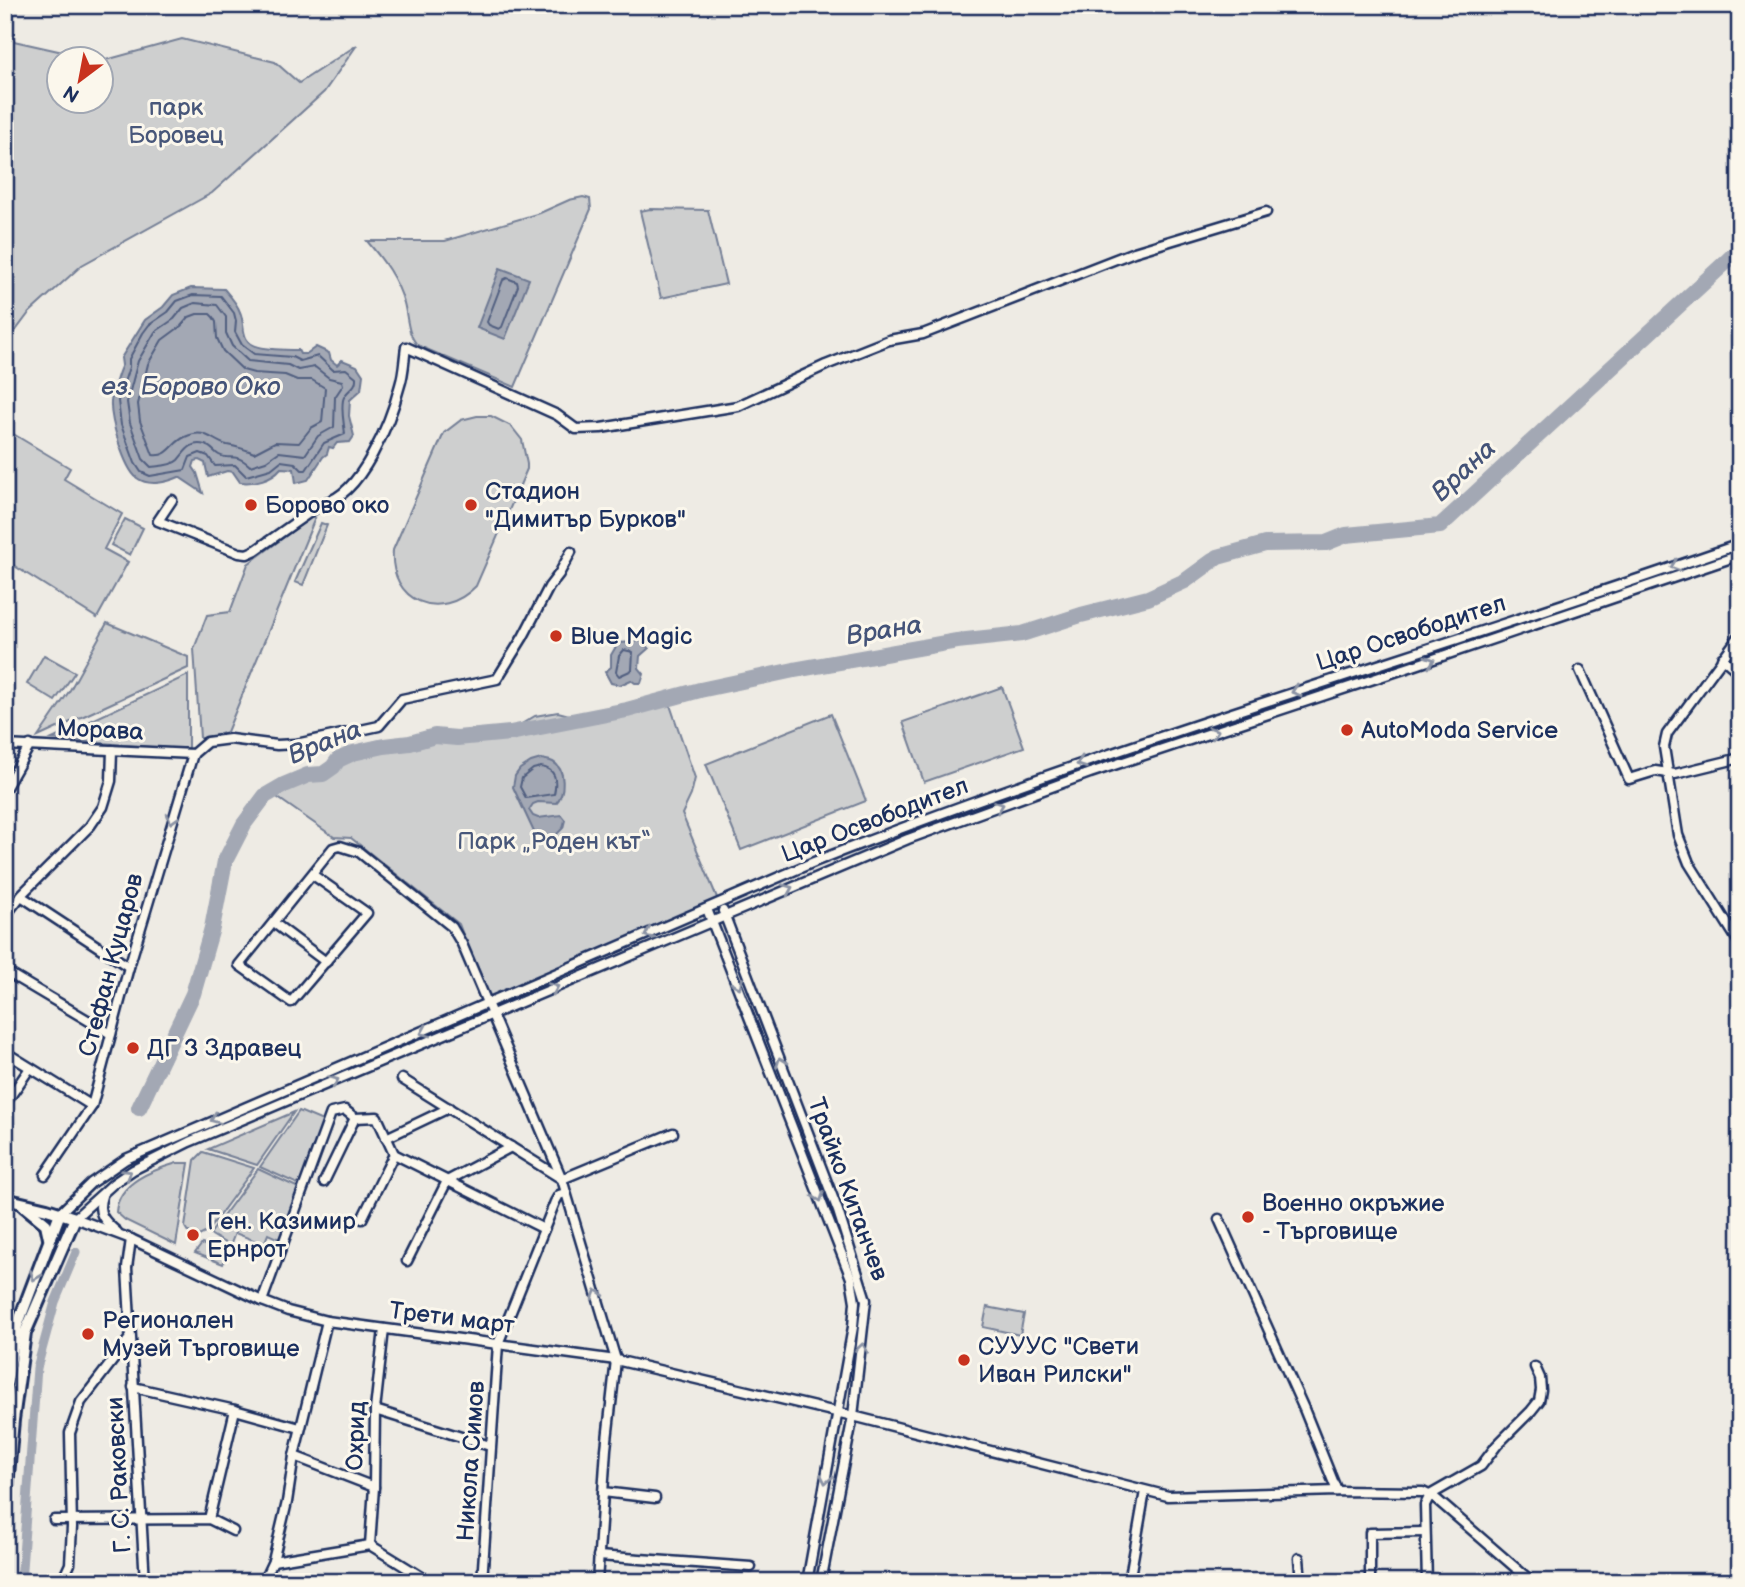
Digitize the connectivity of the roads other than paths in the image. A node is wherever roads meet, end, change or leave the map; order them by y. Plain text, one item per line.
1 (1266, 212) dead end
2 (172, 500) dead end
3 (1740, 544) edge
4 (571, 552) dead end
5 (1740, 555) edge
6 (1740, 635) edge
7 (1722, 658) junction
8 (1580, 670) dead end
9 (1740, 673) edge
10 (5, 745) edge
11 (30, 745) junction
12 (111, 750) junction
13 (193, 754) junction
14 (1740, 758) edge
15 (1667, 772) junction
16 (5, 789) edge
17 (313, 875) junction
18 (21, 896) junction
19 (719, 904) junction
20 (707, 909) junction
21 (5, 916) edge
22 (725, 916) junction
23 (713, 921) junction
24 (274, 923) junction
25 (1740, 944) edge
26 (326, 962) junction
27 (129, 967) junction
28 (5, 971) edge
29 (487, 1005) junction
30 (492, 1014) junction
31 (111, 1034) junction
32 (5, 1052) edge
33 (30, 1068) junction
34 (402, 1079) dead end
35 (5, 1104) edge
36 (92, 1107) junction
37 (449, 1108) junction
38 (355, 1118) junction
39 (673, 1133) dead end
40 (386, 1138) junction
41 (511, 1147) junction
42 (394, 1154) junction
43 (45, 1175) dead end
44 (562, 1179) junction
45 (447, 1181) junction
46 (324, 1182) dead end
47 (103, 1193) junction
48 (565, 1193) junction
49 (5, 1199) edge
50 (19, 1202) junction
51 (60, 1213) junction
52 (75, 1218) junction
53 (362, 1219) dead end
54 (1219, 1219) dead end
55 (544, 1229) junction
56 (126, 1238) junction
57 (49, 1241) junction
58 (407, 1261) dead end
59 (262, 1301) junction
60 (327, 1321) junction
61 (384, 1329) junction
62 (130, 1338) junction
63 (498, 1344) junction
64 (616, 1360) junction
65 (1535, 1367) dead end
66 (133, 1387) junction
67 (5, 1391) edge
68 (236, 1410) junction
69 (375, 1410) junction
70 (838, 1412) junction
71 (853, 1416) junction
72 (9, 1420) edge
73 (300, 1428) junction
74 (490, 1446) junction
75 (294, 1456) junction
76 (374, 1487) junction
77 (1146, 1491) junction
78 (1337, 1491) junction
79 (603, 1492) junction
80 (1430, 1495) junction
81 (655, 1498) dead end
82 (5, 1508) edge
83 (209, 1519) junction
84 (54, 1520) dead end
85 (140, 1520) junction
86 (72, 1521) junction
87 (233, 1531) dead end
88 (1425, 1532) junction
89 (370, 1545) junction
90 (598, 1556) junction
91 (1299, 1558) dead end
92 (273, 1561) junction
93 (751, 1567) dead end
94 (64, 1577) dead end
95 (145, 1582) edge
96 (263, 1582) edge
97 (430, 1582) edge
98 (482, 1582) edge
99 (597, 1582) edge
100 (807, 1582) edge
101 (821, 1582) edge
102 (1129, 1582) edge
103 (1301, 1582) edge
104 (1370, 1582) edge
105 (1427, 1582) edge
106 (1532, 1582) edge

1 - 2 street
3 -> 19 street, Цар Освободител
4 - 13 street
22 -> 5 street, Цар Освободител
6 - 7 street
7 - 9 street
7 - 15 street
8 - 15 street
10 - 11 street, Морава
11 - 12 street, Морава
11 - 16 street
12 - 13 street, Морава
12 - 18 street
13 -> 27 street, Стефан Куцаров
14 - 15 street
15 - 25 street
17 - 24 street
17 - 26 street
17 - 29 street
18 - 21 street
18 - 27 street
19 - 20 street, Цар Освободител
19 - 22 street, Трайко Китанчев
20 - 23 street, Трайко Китанчев
20 -> 29 street, Цар Освободител
22 - 23 street, Цар Освободител
71 -> 22 street, Трайко Китанчев
30 -> 23 street, Цар Освободител
23 -> 70 street, Трайко Китанчев
24 - 26 street
24 - 26 street
27 - 31 street, Стефан Куцаров
28 - 31 street
29 - 30 street
29 -> 51 street, Цар Освободител
30 - 44 street
47 -> 30 street, Цар Освободител
31 - 36 street, Стефан Куцаров
32 - 33 street
33 - 35 street
33 - 36 street
34 - 37 street
36 - 43 street, Стефан Куцаров
37 - 40 street
37 - 41 street
38 - 40 street
38 - 46 street
38 - 59 street
39 - 44 street
40 - 42 street
41 - 44 street
41 - 45 street
42 - 45 street
42 - 53 street
44 - 48 street
45 - 55 street
45 - 58 street
47 - 52 street, Цар Освободител
47 - 56 street
48 - 55 street, Никола Симов
64 -> 48 street
49 - 50 main road
50 - 51 main road
50 - 57 main road
51 - 52 main road
51 - 57 main road
52 - 56 street, Трети март
52 - 72 main road
54 - 78 street
55 - 63 street, Никола Симов
56 - 59 street, Трети март
56 - 62 street, Г. С. Раковски
57 -> 67 main road
59 - 60 street, Трети март
60 - 61 street, Трети март
60 - 73 street
61 - 63 street, Трети март
61 - 69 street, Охрид
62 - 66 street, Г. С. Раковски
62 - 86 street
63 - 64 street, Трети март
63 - 74 street, Никола Симов
64 - 70 street, Трети март
64 - 79 street
65 - 80 street
66 - 68 street
66 - 85 street, Г. С. Раковски
68 - 73 street
68 - 83 street
69 - 74 street
69 - 76 street, Охрид
70 - 71 street, Трети март
70 -> 100 street, Трайко Китанчев
71 - 77 street, Трети март
71 - 101 street, Трайко Китанчев
72 - 82 main road
73 - 75 street
74 - 98 street, Никола Симов
75 - 76 street
75 - 92 street
76 - 89 street, Охрид
77 - 78 street, Трети март
77 - 102 street
78 - 80 street, Трети март
79 - 81 street
79 - 90 street
80 - 88 street
80 - 106 street
83 - 85 street
83 - 87 street
84 - 86 street
85 - 86 street
85 - 95 street, Г. С. Раковски
86 - 94 street
88 - 104 street
88 - 105 street
89 - 92 street
89 - 97 street
90 - 93 street
90 - 99 street
91 - 103 street
92 - 96 street

